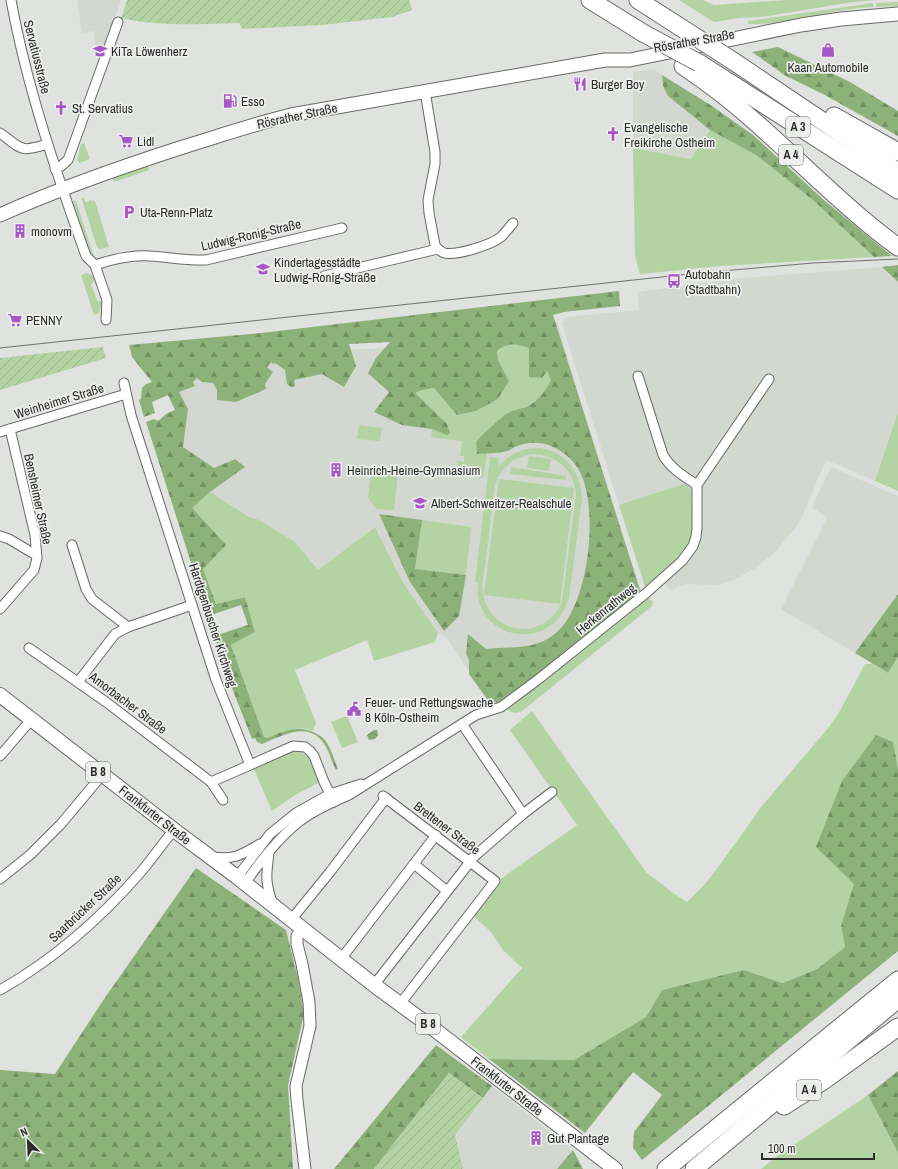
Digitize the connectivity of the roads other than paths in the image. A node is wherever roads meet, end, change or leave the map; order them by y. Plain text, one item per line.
1 (11, 0) edge
2 (590, 0) edge
3 (638, 0) edge
4 (898, 14) edge
5 (118, 22) dead end
6 (691, 65) junction
7 (739, 65) junction
8 (425, 91) junction
9 (0, 133) edge
10 (47, 144) junction
11 (898, 152) edge
12 (55, 169) junction
13 (898, 172) edge
14 (61, 189) junction
15 (898, 190) edge
16 (0, 214) edge
17 (513, 223) dead end
18 (342, 228) dead end
19 (898, 246) edge
20 (438, 249) junction
21 (95, 265) junction
22 (324, 276) dead end
23 (106, 320) dead end
24 (638, 376) dead end
25 (769, 380) dead end
26 (124, 383) dead end
27 (126, 394) junction
28 (10, 429) junction
29 (0, 432) edge
30 (697, 485) junction
31 (0, 536) edge
32 (72, 545) dead end
33 (36, 555) junction
34 (192, 606) junction
35 (0, 609) edge
36 (128, 627) junction
37 (29, 648) dead end
38 (78, 682) junction
39 (0, 695) edge
40 (31, 720) junction
41 (462, 724) junction
42 (0, 756) edge
43 (250, 765) junction
44 (102, 775) junction
45 (211, 782) junction
46 (552, 792) dead end
47 (332, 798) junction
48 (223, 800) dead end
49 (523, 814) junction
50 (174, 830) junction
51 (436, 836) junction
52 (263, 842) junction
53 (270, 852) junction
54 (210, 857) junction
55 (469, 862) junction
56 (414, 864) junction
57 (0, 879) edge
58 (241, 880) junction
59 (447, 891) junction
60 (274, 906) junction
61 (291, 920) junction
62 (302, 929) junction
63 (341, 959) junction
64 (898, 972) edge
65 (898, 980) edge
66 (374, 985) junction
67 (0, 990) edge
68 (898, 999) edge
69 (400, 1004) junction
70 (898, 1027) edge
71 (812, 1050) junction
72 (718, 1150) junction
73 (305, 1169) edge
74 (615, 1169) edge
75 (666, 1169) edge
76 (694, 1169) edge

1 - 10 street, Servatiusstraße
2 - 6 highway, A 4, bridge
3 - 7 highway, A 3, bridge
4 - 8 main road, Rösrather Straße
5 - 12 street
6 - 15 highway, A 3
6 - 19 highway, A 4
7 - 11 highway
7 - 13 highway, A 3
8 - 14 main road, Rösrather Straße
8 - 20 street
9 - 10 street
10 - 12 street, Servatiusstraße
12 - 14 street, Servatiusstraße
14 - 16 main road, Rösrather Straße
14 - 21 street
17 - 20 street
18 - 21 street, Ludwig-Ronig-Straße
20 - 22 street
21 - 23 street
24 - 30 street
25 - 30 street
26 - 27 street, Hardtgenbuscher Kirchweg
27 - 28 street, Weinheimer Straße
27 - 34 street, Hardtgenbuscher Kirchweg
28 - 29 street, Weinheimer Straße
28 - 33 street, Bensheimer Straße
30 - 41 street, Herkenrathweg
31 - 33 street
32 - 36 street
33 - 35 street, Bensheimer Straße
34 - 36 street
34 - 43 street, Hardtgenbuscher Kirchweg
36 - 38 street
37 - 38 street, Amorbacher Straße
38 - 45 street, Amorbacher Straße
39 - 40 main road, Frankfurter Straße / B 8
40 - 42 street
40 - 44 main road, Frankfurter Straße / B 8
41 - 47 street
41 - 49 street
43 - 45 street
43 - 47 street
44 - 50 main road, Frankfurter Straße / B 8
44 - 57 street
45 - 48 street, Amorbacher Straße
46 - 49 street
47 - 52 street
47 - 53 street
49 - 55 street
50 - 54 main road, Frankfurter Straße / B 8
50 - 67 street, Saarbrücker Straße
51 - 55 street, Brettener Straße
51 - 56 street
51 - 61 street, Brettener Straße
52 - 54 street
52 - 58 street
53 - 58 street
53 - 60 street
54 - 58 main road, Frankfurter Straße / B 8
55 - 59 street
55 - 69 street, Brettener Straße
56 - 59 street
56 - 63 street
58 - 60 main road, Frankfurter Straße / B 8
59 - 66 street
60 - 61 main road, Frankfurter Straße / B 8
61 - 62 main road, Frankfurter Straße / B 8
62 - 63 main road, Frankfurter Straße / B 8
62 - 73 street
63 - 66 main road, Frankfurter Straße / B 8
64 - 71 highway, A 4
65 - 71 highway
66 - 69 main road, Frankfurter Straße / B 8
68 - 72 highway
69 - 74 main road, Frankfurter Straße / B 8
70 - 72 highway, A 4
71 - 75 highway, A 4
72 - 76 highway, A 4

